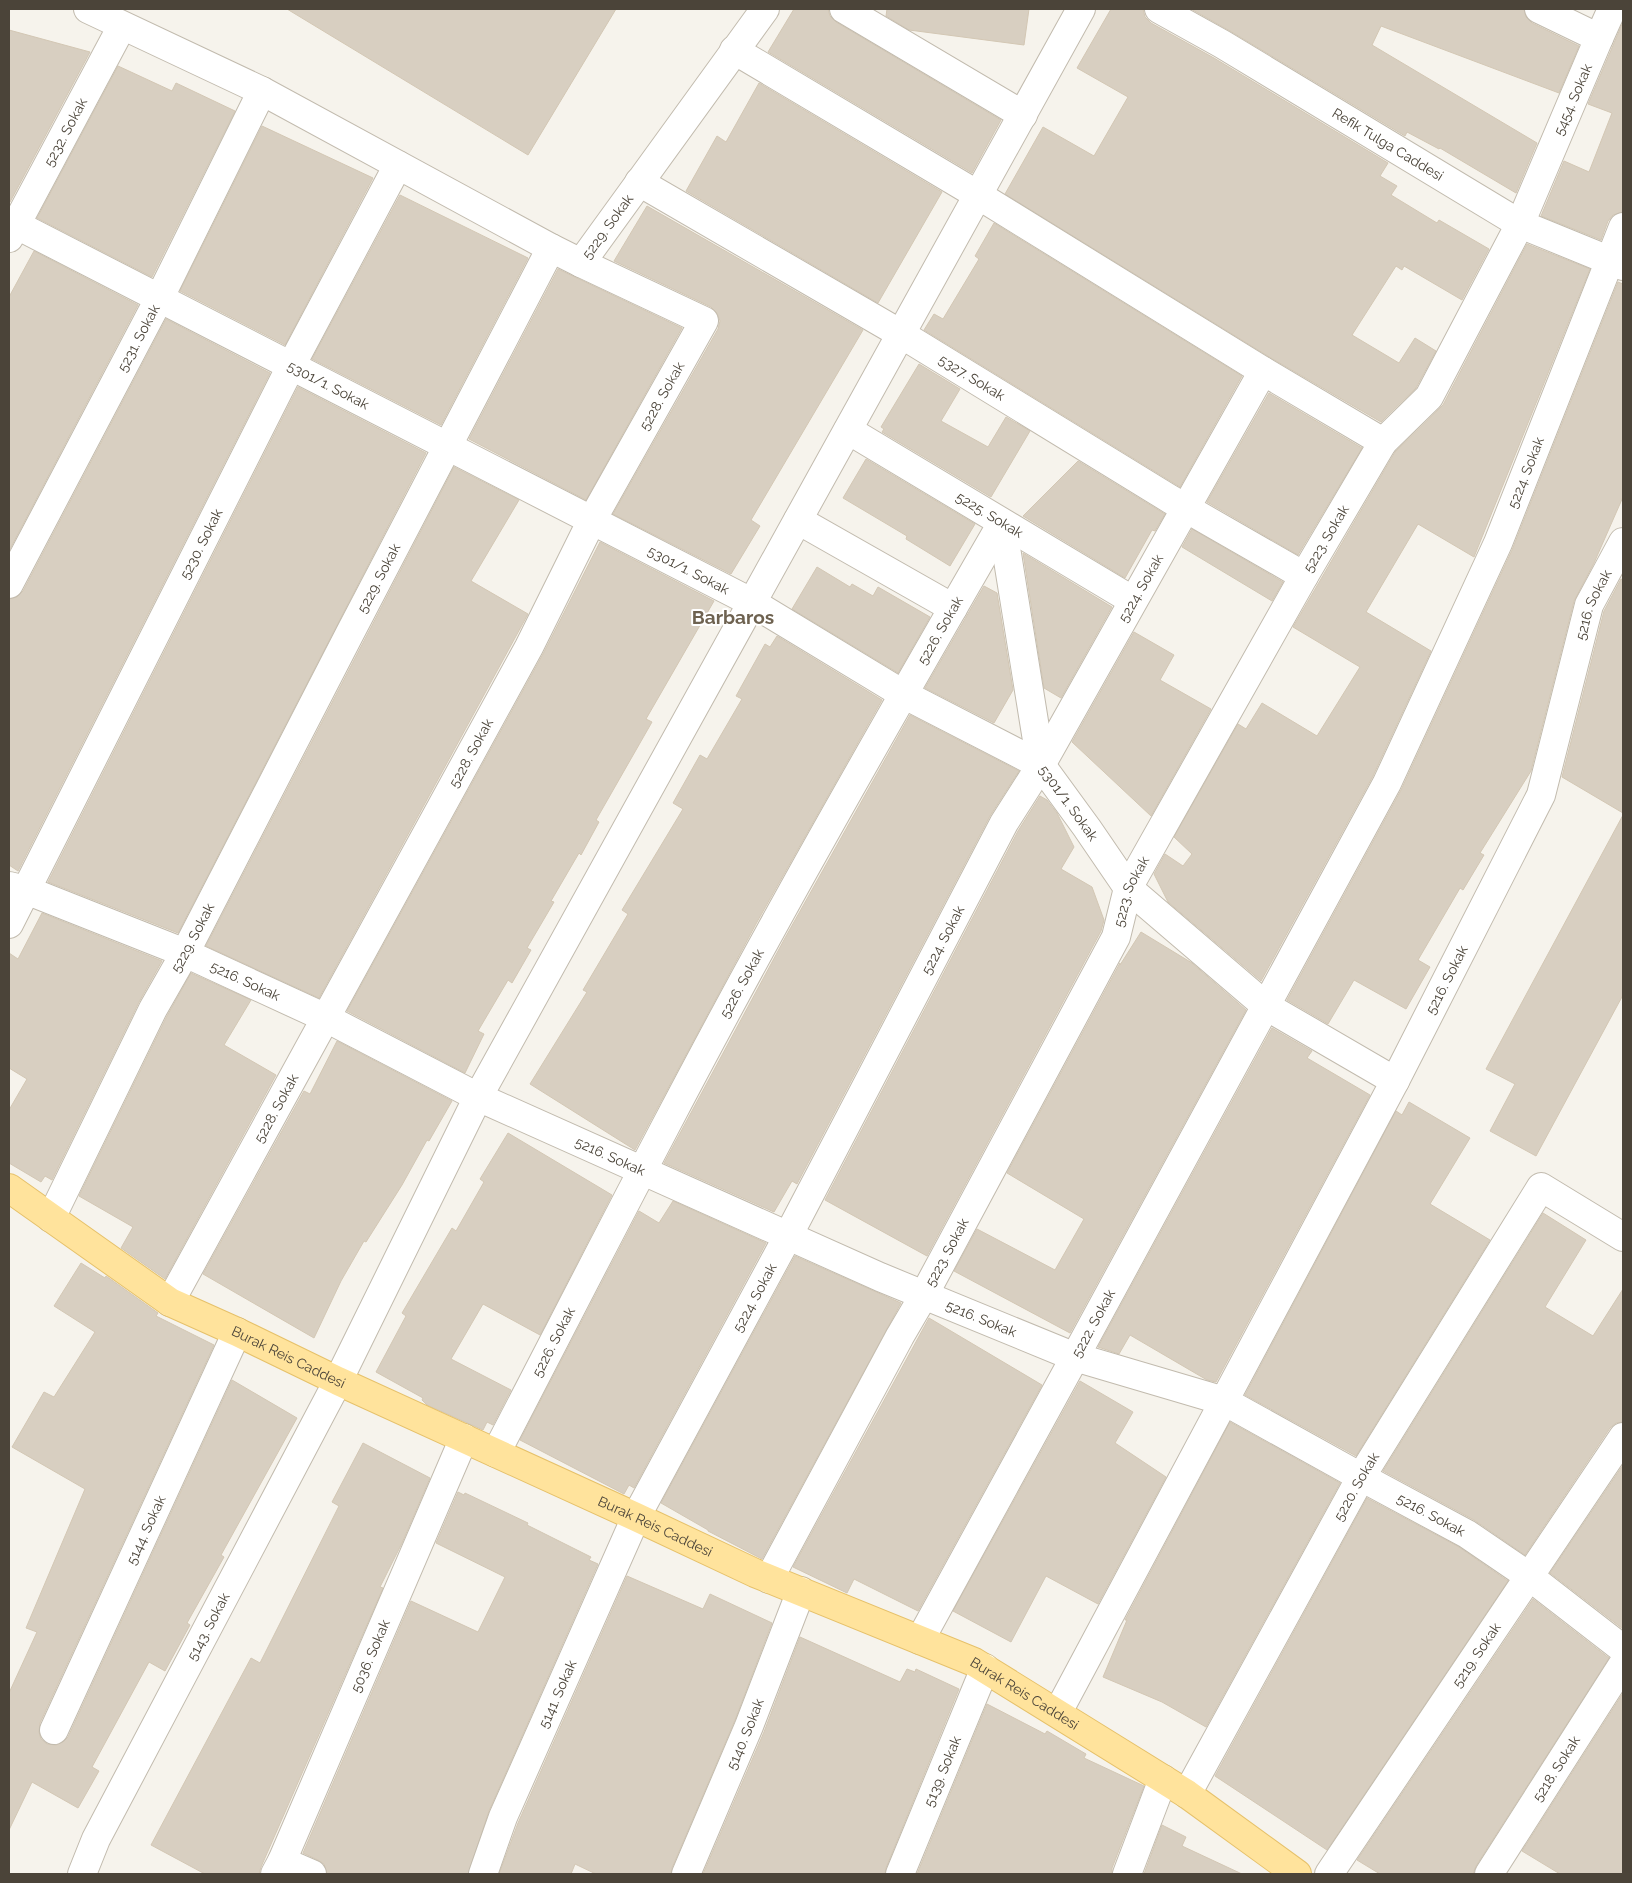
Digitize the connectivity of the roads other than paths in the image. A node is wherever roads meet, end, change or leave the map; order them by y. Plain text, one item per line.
1 (88, 9) edge
2 (765, 9) edge
3 (844, 9) edge
4 (1080, 9) edge
5 (1160, 9) edge
6 (1539, 9) edge
7 (1612, 9) edge
8 (122, 26) junction
9 (1599, 38) junction
10 (734, 50) junction
11 (262, 91) junction
12 (1023, 115) junction
13 (398, 164) junction
14 (639, 182) junction
15 (978, 195) junction
16 (1520, 224) junction
17 (1623, 227) edge
18 (11, 228) edge
19 (551, 248) junction
20 (581, 263) junction
21 (1616, 263) edge
22 (159, 299) junction
23 (901, 334) junction
24 (291, 366) junction
25 (1262, 371) junction
26 (848, 430) junction
27 (1383, 442) junction
28 (448, 446) junction
29 (1185, 508) junction
30 (592, 520) junction
31 (798, 520) junction
32 (1002, 523) junction
33 (1623, 542) edge
34 (1304, 576) junction
35 (9, 584) edge
36 (1132, 600) junction
37 (751, 602) junction
38 (953, 608) junction
39 (903, 694) junction
40 (1041, 765) junction
41 (17, 888) edge
42 (1128, 888) junction
43 (9, 924) edge
44 (185, 953) junction
45 (1266, 1006) junction
46 (326, 1018) junction
47 (1395, 1080) junction
48 (478, 1097) junction
49 (643, 1170) junction
50 (9, 1188) edge
51 (51, 1218) junction
52 (788, 1236) junction
53 (1623, 1237) edge
54 (924, 1295) junction
55 (170, 1302) junction
56 (237, 1332) junction
57 (1075, 1357) junction
58 (338, 1381) junction
59 (1224, 1401) junction
60 (1623, 1437) edge
61 (464, 1438) junction
62 (496, 1452) junction
63 (1361, 1477) junction
64 (636, 1517) junction
65 (1530, 1577) junction
66 (769, 1578) junction
67 (801, 1591) junction
68 (920, 1640) junction
69 (1623, 1649) edge
70 (1623, 1664) edge
71 (985, 1668) junction
72 (1058, 1712) junction
73 (54, 1730) dead end
74 (1163, 1779) junction
75 (1187, 1794) junction
76 (279, 1868) edge
77 (82, 1874) edge
78 (312, 1874) edge
79 (483, 1874) edge
80 (686, 1874) edge
81 (900, 1874) edge
82 (1127, 1874) edge
83 (1298, 1874) edge
84 (1329, 1874) edge
85 (1489, 1874) edge

1 - 8 street
2 - 10 street, 5229. Sokak
3 - 12 street
4 - 12 street, 5143. Sokak
5 - 16 street, Refik Tulga Caddesi
6 - 9 street
7 - 9 street, 5454. Sokak
8 - 11 street
8 - 18 street, 5232. Sokak
9 - 16 street, 5454. Sokak
10 - 14 street, 5229. Sokak
10 - 15 street
11 - 13 street
11 - 22 street, 5231. Sokak
12 - 15 street, 5143. Sokak
13 - 19 street
13 - 24 street, 5230. Sokak
14 - 20 street, 5229. Sokak
14 - 23 street, 5327. Sokak
15 - 23 street, 5143. Sokak
15 - 25 street
16 - 21 street, Refik Tulga Caddesi
16 - 27 street, 5223. Sokak
17 - 21 street, 5224. Sokak
18 - 22 street, 5301/1. Sokak
19 - 20 street, 5229. Sokak
19 - 28 street, 5229. Sokak
20 - 30 street, 5228. Sokak
21 - 45 street, 5224. Sokak
22 - 24 street, 5301/1. Sokak
22 - 35 street, 5231. Sokak
23 - 26 street, 5143. Sokak
23 - 29 street, 5327. Sokak
24 - 28 street, 5301/1. Sokak
24 - 41 street, 5230. Sokak
25 - 27 street
25 - 29 street, 5224. Sokak
26 - 31 street, 5143. Sokak
26 - 32 street, 5225. Sokak
27 - 34 street, 5223. Sokak
28 - 30 street, 5301/1. Sokak
28 - 44 street, 5229. Sokak
29 - 34 street, 5327. Sokak
29 - 36 street, 5224. Sokak
30 - 37 street, 5301/1. Sokak
30 - 46 street, 5228. Sokak
31 - 37 street, 5143. Sokak
31 - 38 street
32 - 36 street, 5225. Sokak
32 - 38 street, 5226. Sokak
32 - 40 street
33 - 47 street, 5216. Sokak
34 - 42 street, 5223. Sokak
36 - 40 street, 5224. Sokak
37 - 39 street, 5301/1. Sokak
37 - 48 street, 5143. Sokak
38 - 39 street, 5226. Sokak
39 - 40 street, 5301/1. Sokak
39 - 49 street, 5226. Sokak
40 - 42 street, 5301/1. Sokak
40 - 52 street, 5224. Sokak
41 - 43 street, 5230. Sokak
41 - 44 street, 5216. Sokak
42 - 45 street, 5301/1. Sokak
42 - 54 street, 5223. Sokak
44 - 46 street, 5216. Sokak
44 - 51 street, 5229. Sokak
45 - 47 street, 5301/1. Sokak
45 - 57 street, 5222. Sokak
46 - 48 street, 5216. Sokak
46 - 55 street, 5228. Sokak
47 - 59 street, 5216. Sokak
48 - 49 street, 5216. Sokak
48 - 58 street, 5143. Sokak
49 - 52 street, 5216. Sokak
49 - 62 street, 5226. Sokak
50 - 51 main road, Burak Reis Caddesi
51 - 55 main road, Burak Reis Caddesi
52 - 54 street, 5216. Sokak
52 - 64 street, 5224. Sokak
53 - 63 street, 5220. Sokak
54 - 57 street, 5216. Sokak
54 - 66 street, 5223. Sokak
55 - 56 main road, Burak Reis Caddesi
56 - 58 main road, Burak Reis Caddesi
56 - 73 street, 5144. Sokak
57 - 59 street, 5216. Sokak
57 - 68 street, 5222. Sokak
58 - 61 main road, Burak Reis Caddesi
58 - 77 street, 5143. Sokak
59 - 63 street, 5216. Sokak
59 - 72 street, 5216. Sokak
60 - 65 street, 5219. Sokak
61 - 62 main road, Burak Reis Caddesi
61 - 76 street, 5036. Sokak
62 - 64 main road, Burak Reis Caddesi
63 - 65 street, 5216. Sokak
63 - 75 street, 5220. Sokak
64 - 66 main road, Burak Reis Caddesi
64 - 79 street, 5141. Sokak
65 - 69 street, 5216. Sokak
65 - 84 street, 5219. Sokak
66 - 67 main road, Burak Reis Caddesi
67 - 68 main road, Burak Reis Caddesi
67 - 80 street, 5140. Sokak
68 - 71 main road, Burak Reis Caddesi
70 - 85 street, 5218. Sokak
71 - 72 main road, Burak Reis Caddesi
71 - 81 street, 5139. Sokak
72 - 74 main road, Burak Reis Caddesi
74 - 75 main road, Burak Reis Caddesi
74 - 82 street
75 - 83 main road, Burak Reis Caddesi
76 - 78 street

